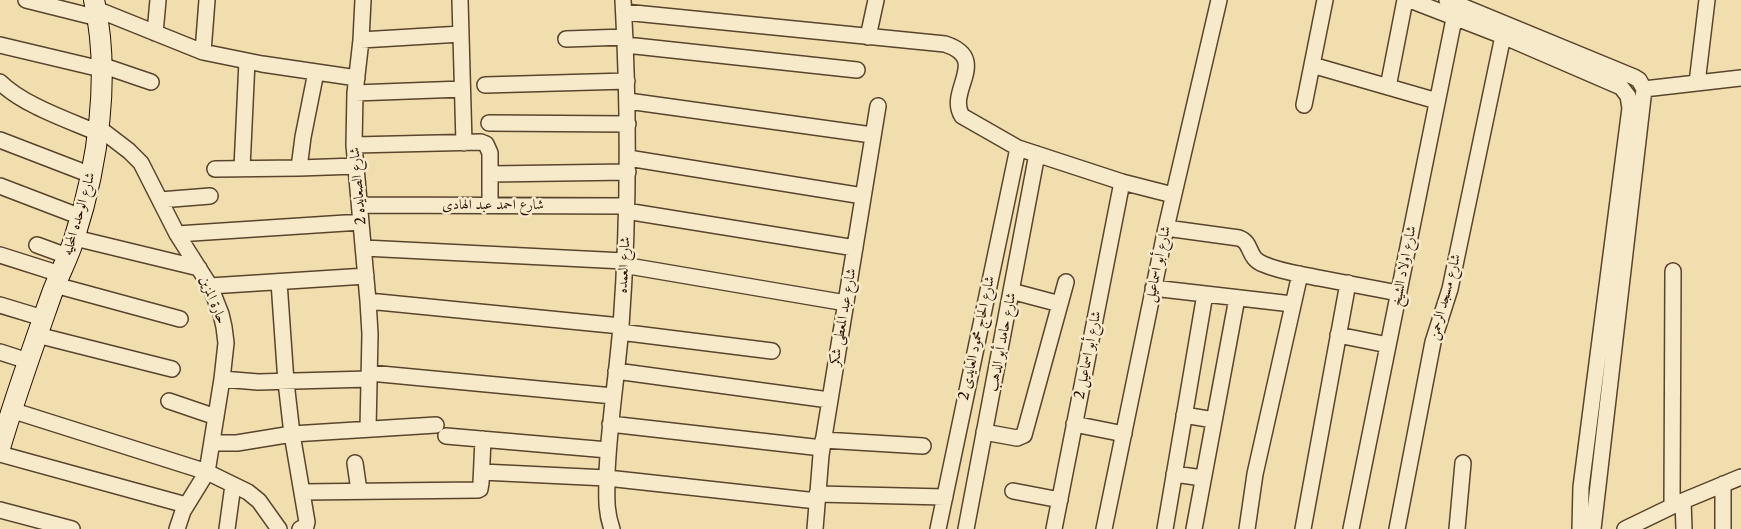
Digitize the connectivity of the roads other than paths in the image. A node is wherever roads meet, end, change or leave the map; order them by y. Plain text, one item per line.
1 (26, 0) edge
2 (158, 0) edge
3 (207, 0) edge
4 (363, 0) edge
5 (460, 0) edge
6 (876, 0) edge
7 (1219, 0) edge
8 (1325, 0) edge
9 (1405, 0) edge
10 (1410, 0) edge
11 (1707, 0) edge
12 (624, 6) edge
13 (1453, 7) edge
14 (96, 9) edge
15 (155, 33) junction
16 (461, 34) junction
17 (1503, 36) junction
18 (868, 37) junction
19 (566, 39) dead end
20 (361, 40) junction
21 (625, 41) junction
22 (0, 45) edge
23 (202, 52) junction
24 (247, 61) junction
25 (1312, 65) junction
26 (101, 67) junction
27 (857, 70) dead end
28 (316, 72) junction
29 (1741, 78) edge
30 (627, 81) junction
31 (0, 82) edge
32 (151, 82) dead end
33 (1697, 83) junction
34 (485, 85) dead end
35 (356, 86) junction
36 (1388, 86) junction
37 (1644, 88) junction
38 (462, 89) junction
39 (628, 101) junction
40 (1437, 101) junction
41 (1304, 105) dead end
42 (878, 106) dead end
43 (489, 123) dead end
44 (628, 124) junction
45 (98, 131) junction
46 (872, 135) junction
47 (0, 140) edge
48 (464, 143) junction
49 (354, 146) junction
50 (1018, 148) junction
51 (1037, 154) junction
52 (628, 165) junction
53 (356, 166) junction
54 (242, 168) junction
55 (299, 168) junction
56 (214, 169) dead end
57 (490, 174) junction
58 (91, 175) junction
59 (1122, 182) junction
60 (0, 186) edge
61 (1173, 195) junction
62 (210, 196) dead end
63 (863, 196) junction
64 (160, 200) junction
65 (360, 205) junction
66 (490, 205) junction
67 (626, 209) junction
68 (81, 217) junction
69 (361, 222) junction
70 (1166, 228) junction
71 (177, 234) junction
72 (37, 245) dead end
73 (71, 247) junction
74 (364, 248) junction
75 (855, 248) junction
76 (0, 255) edge
77 (624, 263) junction
78 (199, 268) junction
79 (1673, 271) dead end
80 (1300, 274) junction
81 (366, 276) junction
82 (58, 280) junction
83 (279, 282) junction
84 (1066, 282) dead end
85 (1348, 283) junction
86 (210, 286) junction
87 (1153, 288) junction
88 (1011, 291) junction
89 (1398, 293) junction
90 (1205, 294) junction
91 (1237, 298) junction
92 (368, 301) junction
93 (846, 303) junction
94 (1060, 304) junction
95 (1292, 304) junction
96 (0, 305) edge
97 (180, 319) dead end
98 (40, 326) junction
99 (621, 329) junction
100 (1338, 335) junction
101 (1388, 345) junction
102 (772, 350) dead end
103 (0, 352) edge
104 (28, 361) junction
105 (172, 369) dead end
106 (616, 371) junction
107 (369, 376) junction
108 (222, 379) junction
109 (1595, 380) junction
110 (286, 382) junction
111 (1610, 383) junction
112 (613, 396) junction
113 (829, 400) junction
114 (169, 402) dead end
115 (11, 410) junction
116 (1184, 415) junction
117 (216, 417) junction
118 (1214, 420) junction
119 (610, 424) junction
120 (1074, 424) junction
121 (368, 429) junction
122 (984, 432) junction
123 (292, 434) junction
124 (1124, 434) junction
125 (483, 439) junction
126 (212, 443) junction
127 (822, 444) junction
128 (923, 446) dead end
129 (0, 448) edge
130 (608, 450) junction
131 (0, 454) edge
132 (355, 463) dead end
133 (1463, 463) dead end
134 (207, 472) junction
135 (482, 472) junction
136 (1174, 474) junction
137 (1741, 477) edge
138 (607, 478) junction
139 (1203, 478) junction
140 (948, 479) junction
141 (974, 484) junction
142 (1723, 484) junction
143 (233, 485) junction
144 (359, 491) junction
145 (1013, 491) dead end
146 (303, 492) junction
147 (817, 497) junction
148 (945, 497) junction
149 (1060, 500) junction
150 (1678, 504) junction
151 (186, 505) junction
152 (0, 510) edge
153 (72, 529) edge
154 (177, 529) edge
155 (227, 529) edge
156 (279, 529) edge
157 (300, 529) edge
158 (612, 529) edge
159 (815, 529) edge
160 (938, 529) edge
161 (966, 529) edge
162 (1054, 529) edge
163 (1104, 529) edge
164 (1165, 529) edge
165 (1194, 529) edge
166 (1247, 529) edge
167 (1303, 529) edge
168 (1351, 529) edge
169 (1397, 529) edge
170 (1457, 529) edge
171 (1580, 529) edge
172 (1593, 529) edge
173 (1624, 529) edge
174 (1684, 529) edge
175 (1723, 529) edge

1 - 14 street
2 - 15 street
3 - 23 street
4 - 20 street, شارع الصعايده 2
5 - 16 street
6 - 18 street
7 - 61 street, شارع أبو اسماعيل
8 - 25 street
9 - 36 street
10 - 13 street
11 - 33 street
12 - 18 street
12 - 21 street, شارع العمده
13 - 17 street
13 - 37 street
13 - 40 street, شارع اولاد الشيخ
14 - 15 street
14 - 26 street, شارع الوحده المحليه
15 - 23 street
16 - 20 street
16 - 38 street
17 - 109 street
17 - 169 street, شارع مسجد الرحمن
18 - 50 street
19 - 21 street
20 - 35 street, شارع الصعايده 2
21 - 27 street
21 - 30 street, شارع العمده
22 - 26 street
23 - 24 street
24 - 28 street
24 - 54 street
25 - 36 street
25 - 41 street
26 - 32 street
26 - 45 street, شارع الوحده المحليه
28 - 35 street
28 - 55 street
29 - 33 street
30 - 34 street
30 - 39 street, شارع العمده
31 - 45 street, حارة المزين
33 - 37 street
35 - 38 street
35 - 49 street, شارع الصعايده 2
36 - 40 street
37 - 111 street
38 - 48 street
39 - 44 street, شارع العمده
39 - 46 street
40 - 89 street, شارع اولاد الشيخ
42 - 46 street, شارع عبد المعطى شكر
43 - 44 street
44 - 52 street, شارع العمده
45 - 58 street, شارع الوحده المحليه
45 - 64 street, حارة المزين
46 - 63 street, شارع عبد المعطى شكر
47 - 58 street
48 - 49 street
48 - 57 street
49 - 53 street, شارع الصعايده 2
50 - 51 street
50 - 140 street, شارع الحاج محمود العايدى 2
51 - 59 street
51 - 88 street, شارع حامد أبو الدهب
52 - 57 street
52 - 63 street
52 - 67 street, شارع العمده
53 - 55 street
53 - 65 street, شارع الصعايده 2
54 - 55 street
54 - 56 street
57 - 66 street
58 - 68 street, شارع الوحده المحليه
59 - 61 street
59 - 120 street, شارع أبو اسماعيل 2
60 - 68 street
61 - 70 street, شارع أبو اسماعيل
62 - 64 street
63 - 75 street, شارع عبد المعطى شكر
64 - 71 street, حارة المزين
65 - 66 street, شارع احمد عبد الهادى
65 - 69 street, شارع الصعايده 2
66 - 67 street, شارع احمد عبد الهادى
67 - 75 street, شارع احمد عبد الهادى
67 - 77 street, شارع العمده
68 - 73 street, شارع الوحده المحليه
69 - 71 street
69 - 74 street, شارع الصعايده 2
70 - 80 street
70 - 87 street, شارع أبو اسماعيل
71 - 78 street, حارة المزين
72 - 73 street
73 - 78 street
73 - 82 street, شارع الوحده المحليه
74 - 77 street
74 - 81 street, شارع الصعايده 2
75 - 93 street, شارع عبد المعطى شكر
76 - 82 street
77 - 93 street
77 - 99 street, شارع العمده
78 - 86 street, حارة المزين
79 - 150 street
80 - 85 street
80 - 95 street
81 - 83 street
81 - 92 street, شارع الصعايده 2
82 - 97 street
82 - 98 street, شارع الوحده المحليه
83 - 86 street
83 - 110 street
84 - 94 street
85 - 89 street
85 - 100 street
86 - 108 street, حارة المزين
87 - 90 street
87 - 124 street, شارع أبو اسماعيل
88 - 94 street
88 - 122 street, شارع حامد أبو الدهب
89 - 101 street, شارع اولاد الشيخ
90 - 91 street
90 - 116 street
91 - 95 street
91 - 118 street
92 - 99 street
92 - 107 street, شارع الصعايده 2
93 - 113 street, شارع عبد المعطى شكر
94 - 122 street
95 - 166 street
96 - 98 street
98 - 104 street, شارع الوحده المحليه
98 - 105 street
99 - 102 street
99 - 106 street, شارع العمده
100 - 101 street
100 - 167 street
101 - 168 street, شارع اولاد الشيخ
103 - 104 street
104 - 115 street, شارع الوحده المحليه
106 - 112 street, شارع العمده
106 - 113 street
107 - 110 street
107 - 112 street
107 - 121 street, شارع الصعايده 2
108 - 110 street
108 - 117 street, حارة المزين
109 - 111 street
109 - 171 street
110 - 123 street
111 - 172 street
112 - 119 street, شارع العمده
113 - 127 street, شارع عبد المعطى شكر
114 - 117 street
115 - 129 street, شارع الوحده المحليه
115 - 134 street
116 - 118 street
116 - 136 street
117 - 126 street, حارة المزين
118 - 139 street
119 - 127 street
119 - 130 street, شارع العمده
120 - 124 street
120 - 149 street, شارع أبو اسماعيل 2
121 - 123 street
121 - 125 street
122 - 141 street, شارع حامد أبو الدهب
123 - 126 street
123 - 146 street
124 - 163 street, شارع أبو اسماعيل
125 - 130 street
125 - 135 street
126 - 134 street, حارة المزين
127 - 128 street
127 - 147 street, شارع عبد المعطى شكر
130 - 138 street, شارع العمده
131 - 151 street
132 - 144 street
133 - 170 street
134 - 143 street
134 - 151 street, حارة المزين
135 - 138 street
135 - 144 street
136 - 139 street
136 - 164 street
137 - 142 street
138 - 147 street
138 - 158 street, شارع العمده
139 - 165 street
140 - 141 street
140 - 148 street, شارع الحاج محمود العايدى 2
141 - 161 street, شارع حامد أبو الدهب
142 - 150 street
142 - 175 street
143 - 155 street
143 - 156 street
144 - 146 street
145 - 149 street
146 - 157 street
147 - 148 street
147 - 159 street, شارع عبد المعطى شكر
148 - 160 street, شارع الحاج محمود العايدى 2
149 - 162 street, شارع أبو اسماعيل 2
150 - 173 street
150 - 174 street
151 - 154 street, حارة المزين
152 - 153 street

